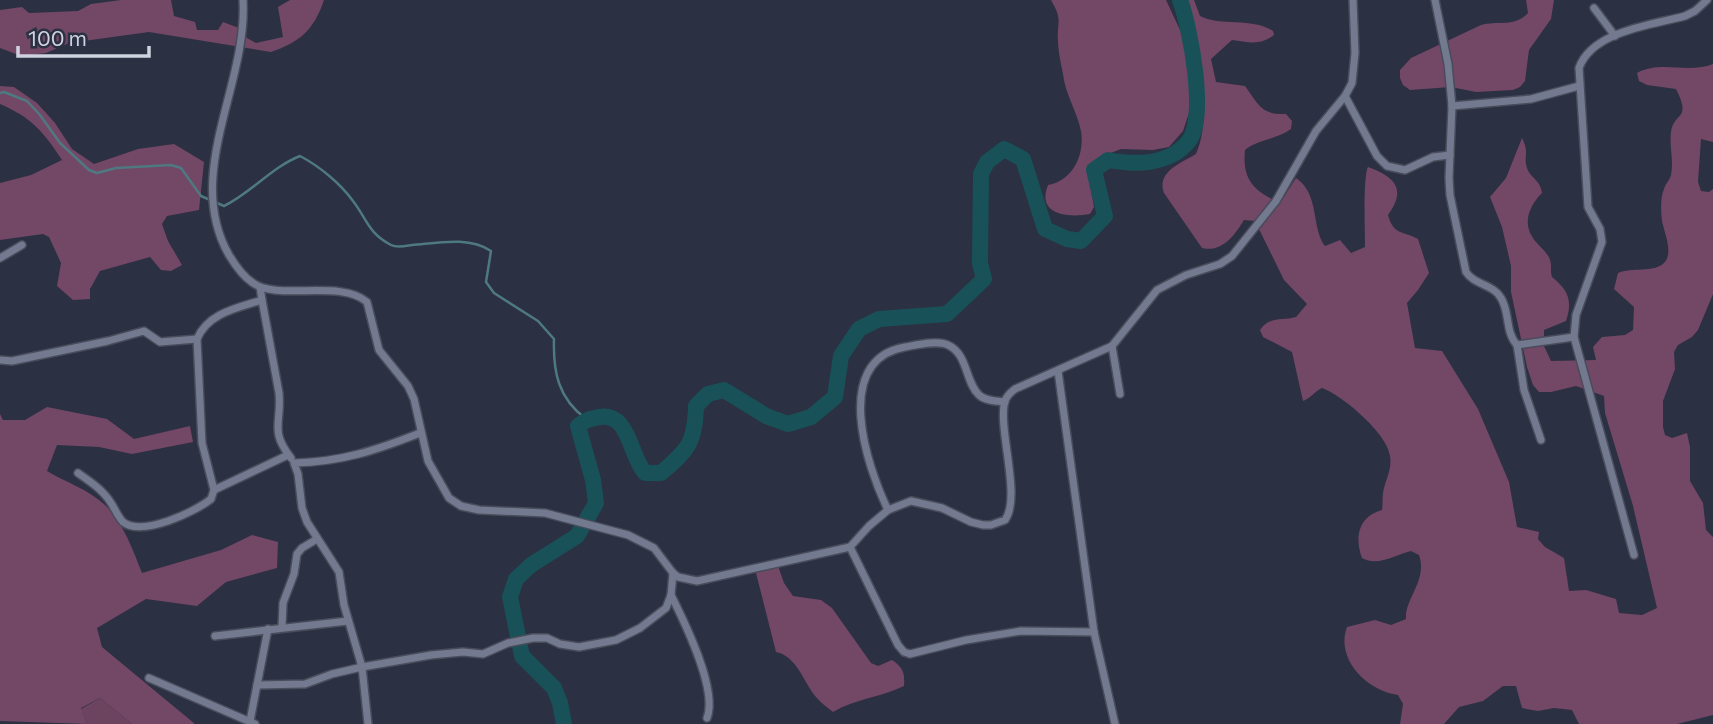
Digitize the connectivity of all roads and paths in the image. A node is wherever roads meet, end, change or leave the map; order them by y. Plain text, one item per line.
1 (243, 0) edge
2 (1353, 0) edge
3 (1435, 0) edge
4 (1707, 0) edge
5 (1594, 8) dead end
6 (1615, 36) junction
7 (1579, 86) junction
8 (1345, 96) junction
9 (1452, 106) junction
10 (1450, 155) junction
11 (22, 245) dead end
12 (0, 258) edge
13 (260, 287) junction
14 (262, 300) junction
15 (1574, 337) junction
16 (197, 339) junction
17 (1517, 345) junction
18 (1112, 346) junction
19 (0, 359) edge
20 (1058, 371) junction
21 (1120, 394) dead end
22 (1005, 402) junction
23 (420, 433) junction
24 (1541, 440) dead end
25 (288, 455) junction
26 (294, 463) junction
27 (78, 473) dead end
28 (214, 491) junction
29 (888, 510) junction
30 (317, 538) junction
31 (850, 547) junction
32 (1634, 555) dead end
33 (673, 573) junction
34 (671, 595) junction
35 (348, 621) junction
36 (282, 628) junction
37 (268, 629) junction
38 (1094, 632) junction
39 (215, 636) dead end
40 (362, 667) junction
41 (149, 678) dead end
42 (257, 685) junction
43 (707, 718) dead end
44 (253, 723) edge
45 (368, 724) edge
46 (1115, 724) edge

1 - 13 street
2 - 8 street
3 - 9 street
4 - 6 street
5 - 6 street
6 - 7 street
7 - 9 street
7 - 15 street
8 - 10 street
8 - 18 street
9 - 10 street
10 - 17 street
11 - 12 street
13 - 14 street
13 - 23 street
14 - 16 street
14 - 25 street
15 - 17 street
15 - 32 street
16 - 19 street
16 - 28 street
17 - 24 street
18 - 20 street
18 - 21 street
20 - 22 street
20 - 38 street
22 - 29 street
22 - 29 street
23 - 26 street
23 - 33 street
25 - 26 street
25 - 28 street
26 - 30 street
27 - 28 street
29 - 31 street
30 - 35 street
30 - 36 street
31 - 33 street
31 - 38 street
33 - 34 street
34 - 40 street
34 - 43 street
35 - 36 street
35 - 40 street
36 - 37 street
37 - 39 street
37 - 42 street
38 - 46 street
40 - 42 street
40 - 45 street
41 - 44 street
42 - 44 street

